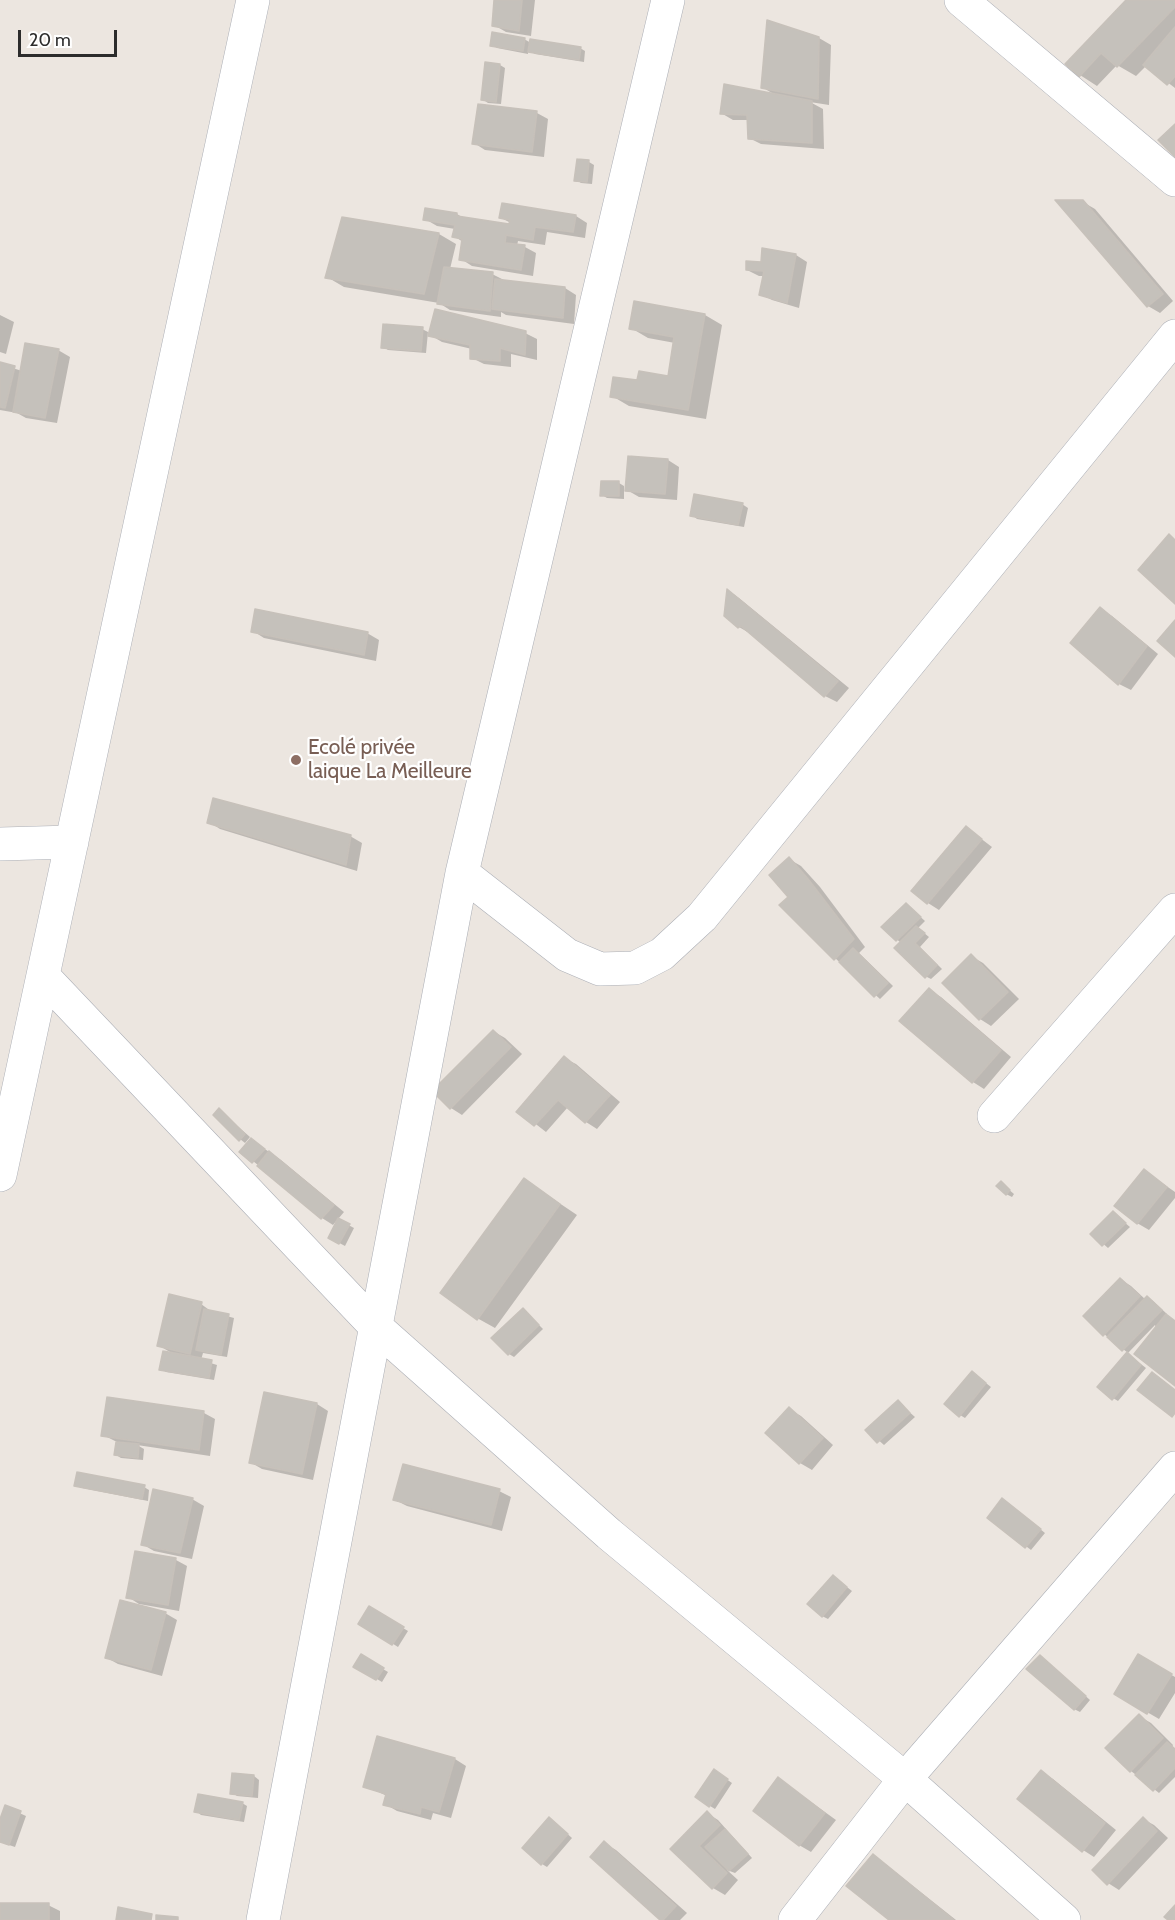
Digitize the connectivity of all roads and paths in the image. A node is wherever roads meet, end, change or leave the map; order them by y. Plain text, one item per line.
1 (253, 0) edge
2 (668, 0) edge
3 (961, 0) edge
4 (1175, 180) edge
5 (1175, 336) edge
6 (72, 842) junction
7 (0, 844) edge
8 (462, 873) junction
9 (1175, 910) edge
10 (43, 976) junction
11 (994, 1116) dead end
12 (0, 1175) edge
13 (376, 1327) junction
14 (1174, 1471) edge
15 (905, 1779) junction
16 (263, 1920) edge
17 (795, 1920) edge
18 (1064, 1920) edge

1 - 6 street
2 - 8 street
3 - 4 street
5 - 8 street
6 - 7 street
6 - 10 street
8 - 13 street
9 - 11 street
10 - 12 street
10 - 13 street
13 - 15 street
13 - 16 street
14 - 15 street
15 - 17 street
15 - 18 street

